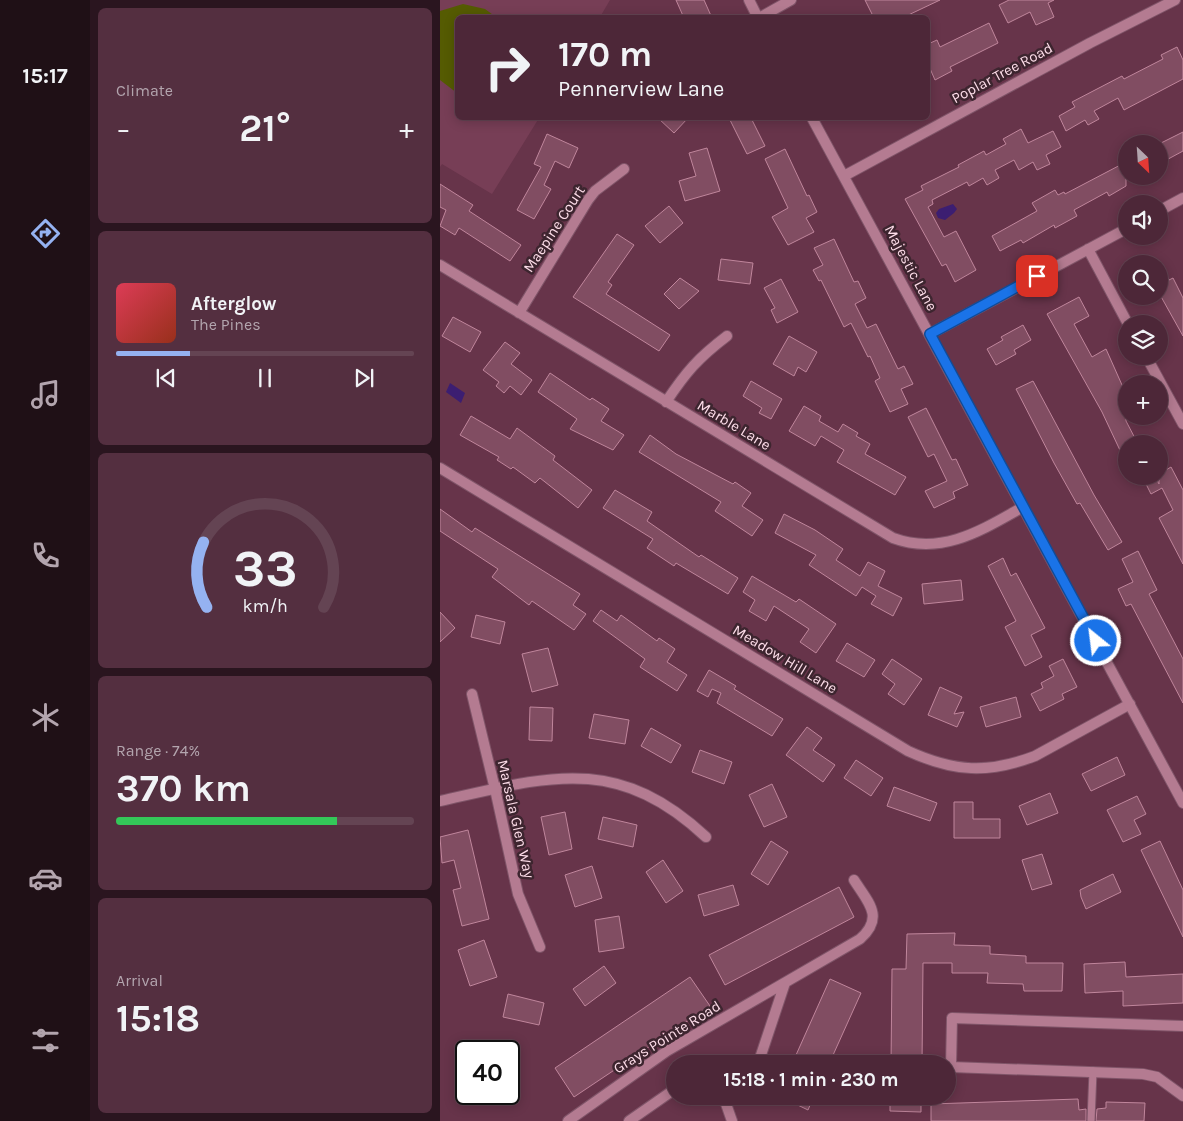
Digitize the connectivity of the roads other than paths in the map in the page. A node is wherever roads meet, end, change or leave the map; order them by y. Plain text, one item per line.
1 (749, 0) edge
2 (791, 0) edge
3 (1176, 0) edge
4 (757, 15) edge
5 (764, 15) edge
6 (813, 120) edge
7 (624, 169) dead end
8 (844, 176) junction
9 (1183, 198) edge
10 (1168, 206) edge
11 (1118, 232) edge
12 (1088, 249) junction
13 (440, 265) edge
14 (519, 313) junction
15 (1123, 315) edge
16 (930, 334) junction
17 (727, 336) dead end
18 (1151, 365) edge
19 (666, 402) junction
20 (1183, 424) edge
21 (440, 468) edge
22 (1023, 506) junction
23 (472, 694) dead end
24 (1130, 704) junction
25 (495, 789) junction
26 (440, 801) edge
27 (1183, 802) edge
28 (706, 837) dead end
29 (854, 880) dead end
30 (540, 947) dead end
31 (785, 983) junction
32 (1183, 1026) edge
33 (761, 1055) edge
34 (1093, 1071) junction
35 (666, 1095) edge
36 (1183, 1096) edge
37 (729, 1105) edge
38 (568, 1121) edge
39 (629, 1121) edge
40 (732, 1121) edge
41 (1091, 1121) edge

1 - 4 street
2 - 5 street
3 - 8 street, Poplar Tree Road
6 - 8 street, Majestic Lane
7 - 14 street, Maepine Court
8 - 16 street, Majestic Lane
9 - 10 street
11 - 12 street
12 - 15 street
12 - 16 street
13 - 14 street, Marble Lane
14 - 19 street, Marble Lane
16 - 22 street, Majestic Lane
17 - 19 street
18 - 20 street
19 - 22 street, Marble Lane
21 - 24 street, Meadow Hill Lane
22 - 24 street, Majestic Lane
23 - 25 street, Marsala Glen Way
24 - 27 street, Majestic Lane
25 - 26 street
25 - 28 street
25 - 30 street, Marsala Glen Way
29 - 31 street, Grays Pointe Road
31 - 33 street
31 - 38 street, Grays Pointe Road
32 - 34 street
34 - 36 street
34 - 41 lane
35 - 39 street
37 - 40 street

